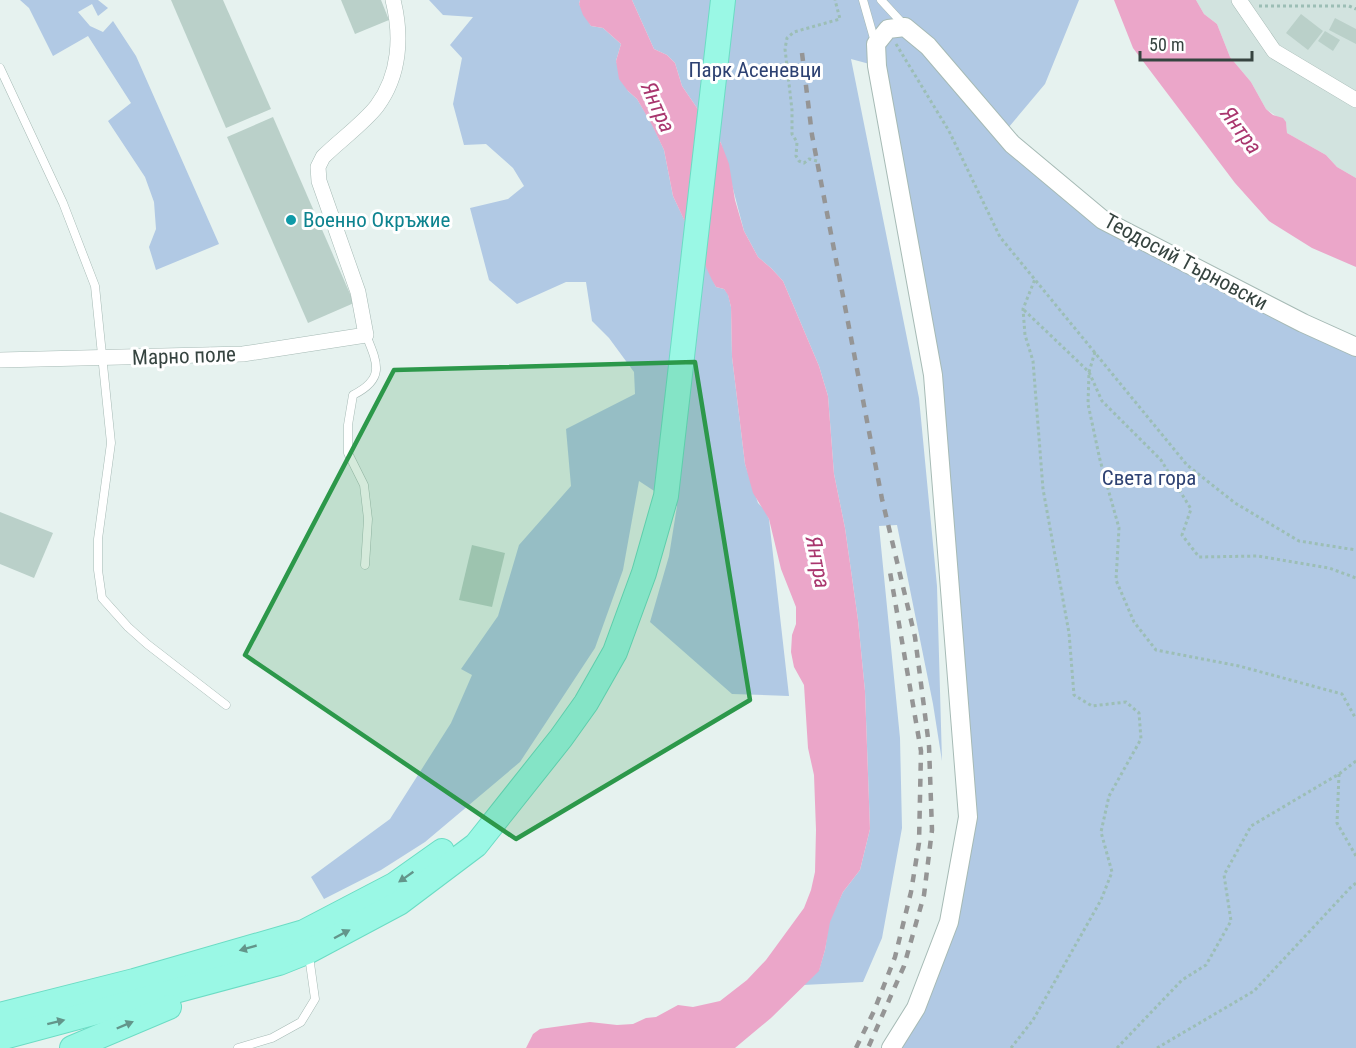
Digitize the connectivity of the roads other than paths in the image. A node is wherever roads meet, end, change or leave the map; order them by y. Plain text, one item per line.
1 (393, 0) edge
2 (723, 0) edge
3 (862, 0) edge
4 (881, 0) edge
5 (1241, 3) edge
6 (897, 28) junction
7 (876, 44) junction
8 (0, 68) edge
9 (1356, 100) edge
10 (366, 335) junction
11 (1356, 347) edge
12 (103, 358) junction
13 (0, 360) edge
14 (364, 565) dead end
15 (226, 705) dead end
16 (532, 773) junction
17 (309, 951) junction
18 (279, 963) junction
19 (134, 981) junction
20 (0, 999) edge
21 (0, 1015) edge
22 (0, 1038) edge
23 (72, 1048) edge
24 (238, 1048) edge
25 (891, 1048) edge

1 - 10 street
2 - 16 main road
3 - 7 lane
4 - 6 lane
5 - 9 street
6 - 7 street
6 - 11 street, Теодосий Търновски
7 - 25 street
8 - 12 lane
10 - 12 street, Марно поле
10 - 14 lane
12 - 13 street, Марно поле
12 - 15 lane
17 -> 16 main road
16 -> 19 main road
17 - 18 main road
17 - 24 lane
22 -> 18 main road
23 -> 18 main road
19 - 20 main road
19 - 21 main road

